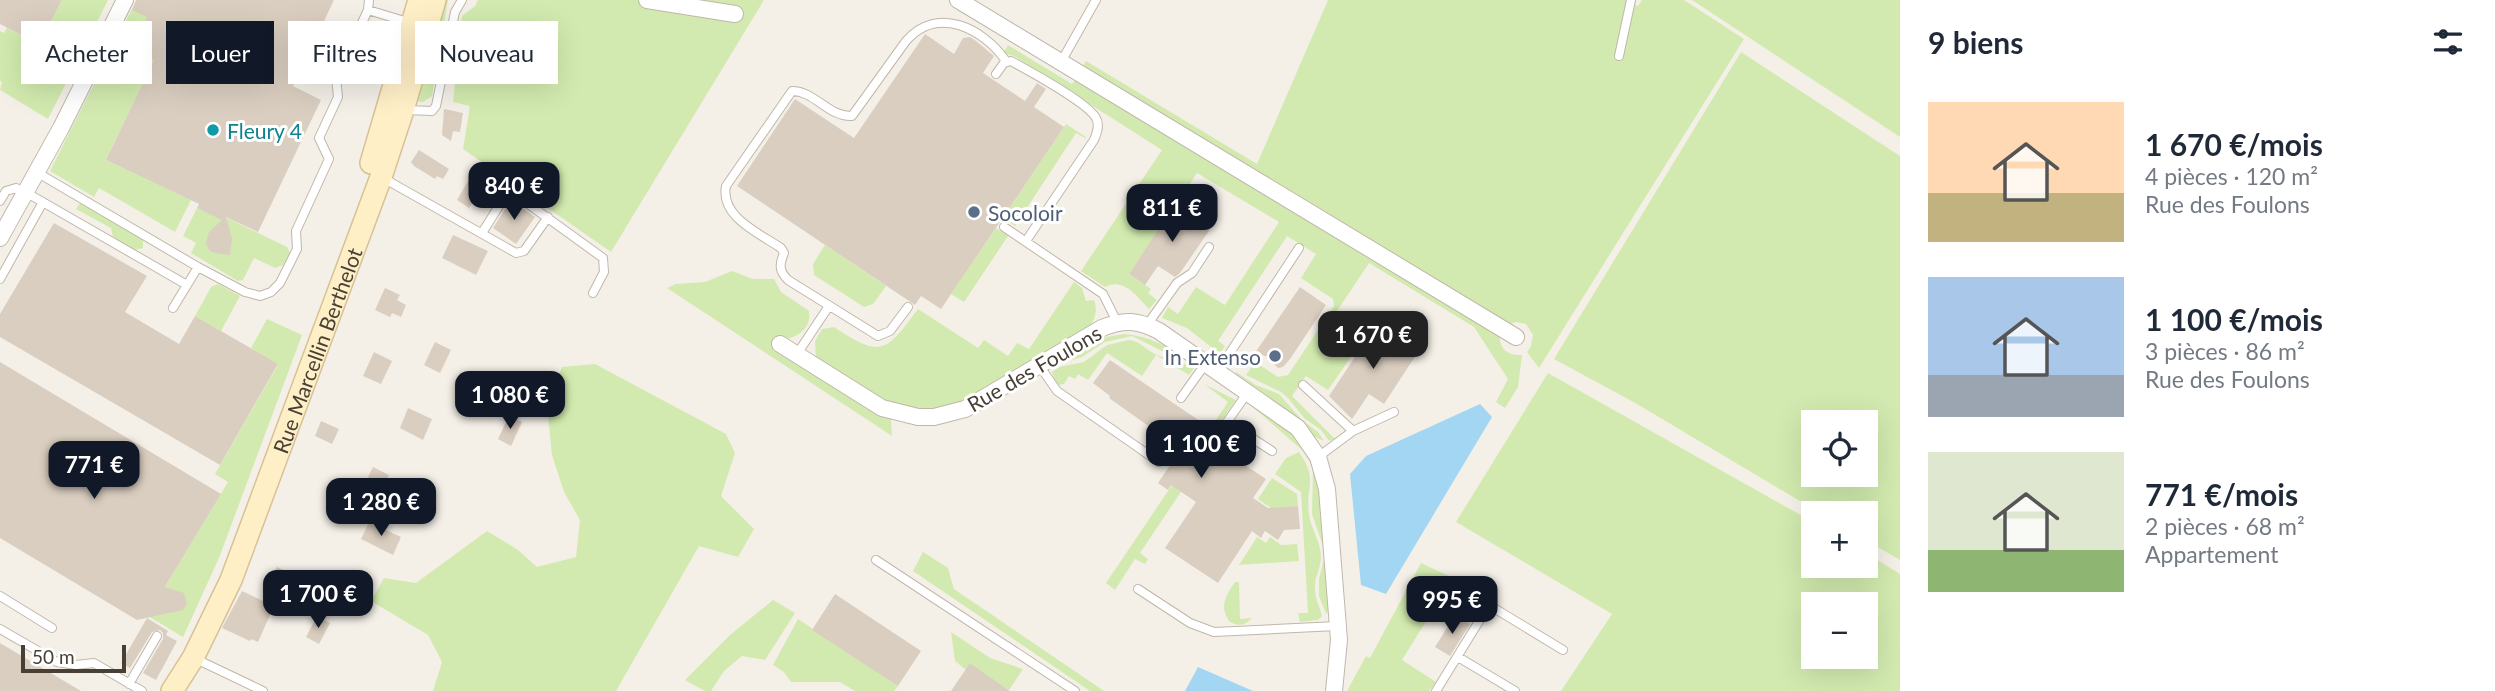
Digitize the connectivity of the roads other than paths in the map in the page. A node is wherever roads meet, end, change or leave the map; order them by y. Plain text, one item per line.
1 (125, 0) edge
2 (369, 0) edge
3 (419, 0) edge
4 (435, 0) edge
5 (462, 0) edge
6 (647, 0) edge
7 (958, 0) edge
8 (1096, 0) edge
9 (1631, 0) edge
10 (368, 10) junction
11 (735, 14) dead end
12 (412, 23) junction
13 (1619, 56) dead end
14 (1006, 61) junction
15 (1061, 62) junction
16 (996, 74) dead end
17 (403, 110) junction
18 (389, 152) junction
19 (38, 173) junction
20 (381, 177) junction
21 (27, 192) junction
22 (0, 201) edge
23 (43, 202) junction
24 (548, 216) junction
25 (1004, 226) dead end
26 (482, 233) junction
27 (0, 238) edge
28 (1026, 242) junction
29 (1209, 247) dead end
30 (1299, 248) dead end
31 (198, 267) junction
32 (0, 279) edge
33 (187, 285) junction
34 (593, 293) dead end
35 (829, 306) junction
36 (908, 307) dead end
37 (173, 308) dead end
38 (1117, 322) junction
39 (1147, 325) junction
40 (1516, 337) dead end
41 (780, 344) dead end
42 (797, 354) junction
43 (1039, 365) junction
44 (1212, 367) junction
45 (1303, 385) dead end
46 (1248, 392) junction
47 (1181, 398) dead end
48 (1394, 412) dead end
49 (1353, 431) junction
50 (1272, 451) dead end
51 (1318, 457) junction
52 (1159, 462) dead end
53 (876, 560) dead end
54 (1138, 589) dead end
55 (0, 596) edge
56 (1338, 626) junction
57 (52, 628) dead end
58 (0, 629) edge
59 (157, 636) dead end
60 (1563, 650) dead end
61 (188, 656) junction
62 (1458, 657) junction
63 (221, 671) junction
64 (129, 684) junction
65 (142, 691) edge
66 (166, 691) edge
67 (172, 691) edge
68 (178, 691) edge
69 (263, 691) edge
70 (1075, 691) edge
71 (1334, 691) edge
72 (1436, 691) edge
73 (1515, 691) edge

1 - 19 street
2 - 10 lane
3 - 12 main road, Rue Marcellin Berthelot
4 - 17 main road, Rue Marcellin Berthelot
5 - 17 lane
6 - 11 street
7 - 15 street
8 - 15 lane
9 - 13 lane
10 - 12 lane
10 - 31 lane
12 - 18 lane
12 - 61 main road, Rue Marcellin Berthelot
14 - 16 lane
14 - 28 lane
14 - 35 lane
15 - 40 street
17 - 18 main road, Rue Marcellin Berthelot
18 - 20 main road, Rue Marcellin Berthelot
19 - 21 street
19 - 31 lane
20 - 26 lane
20 - 61 main road, Rue Marcellin Berthelot
21 - 22 lane
21 - 23 lane
21 - 27 street
23 - 32 lane
23 - 33 lane
24 - 26 lane
24 - 26 lane
24 - 34 lane
25 - 28 lane
28 - 38 lane
29 - 39 lane
30 - 44 lane
31 - 33 lane
33 - 37 lane
35 - 36 lane
35 - 42 lane
38 - 39 street, Rue des Foulons
38 - 43 street, Rue des Foulons
39 - 44 street, Rue des Foulons
41 - 42 street, Rue des Foulons
42 - 43 street, Rue des Foulons
43 - 52 lane
44 - 46 street, Rue des Foulons
44 - 47 lane
45 - 49 lane
46 - 50 lane
46 - 51 street, Rue des Foulons
48 - 49 lane
49 - 51 lane
51 - 56 street, Rue des Foulons
53 - 70 lane
54 - 56 lane
55 - 57 lane
56 - 71 street, Rue des Foulons
58 - 64 lane
59 - 64 lane
60 - 62 lane
61 - 63 lane
61 - 66 main road, Rue Marcellin Berthelot
61 - 67 main road, Rue Marcellin Berthelot
62 - 72 lane
62 - 73 lane
63 - 68 lane
63 - 69 lane
64 - 65 lane

